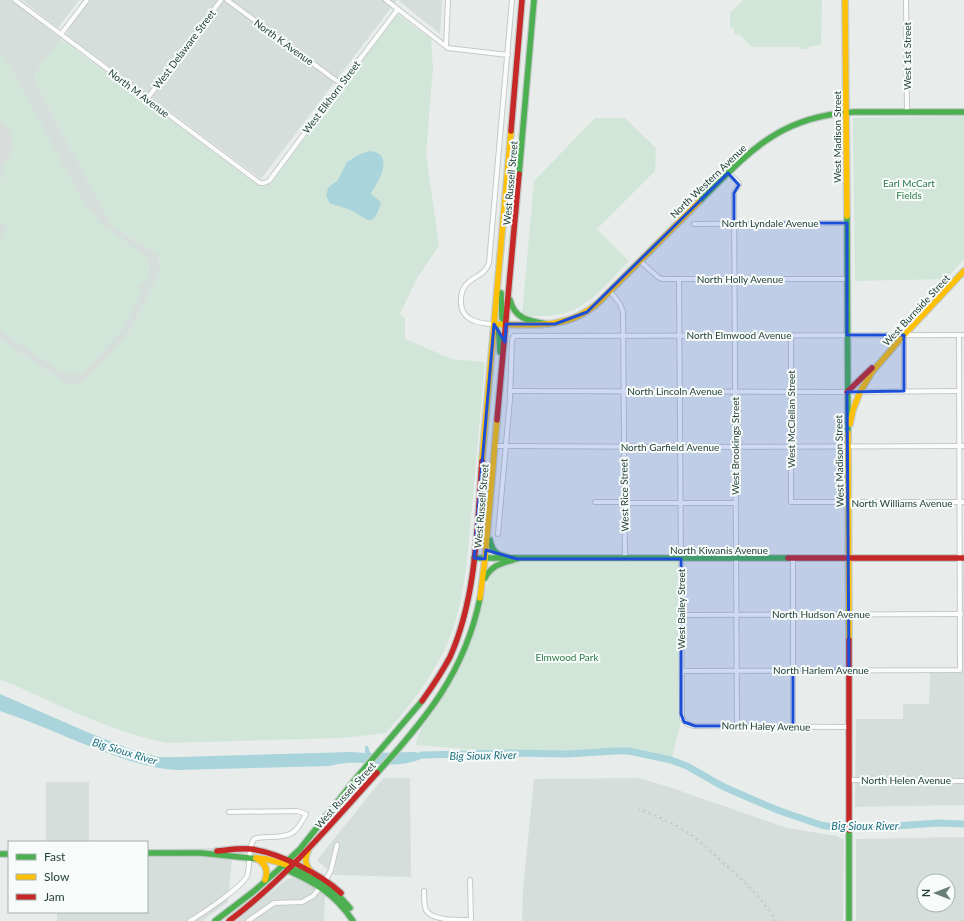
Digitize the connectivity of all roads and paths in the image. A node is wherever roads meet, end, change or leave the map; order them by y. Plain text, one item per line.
1 (15, 0) edge
2 (87, 0) edge
3 (221, 0) edge
4 (227, 0) edge
5 (386, 0) edge
6 (448, 0) edge
7 (512, 0) edge
8 (522, 0) edge
9 (534, 0) edge
10 (846, 0) edge
11 (906, 0) edge
12 (398, 9) junction
13 (61, 34) junction
14 (446, 46) junction
15 (508, 55) junction
16 (341, 84) junction
17 (147, 99) junction
18 (846, 112) junction
19 (907, 112) junction
20 (964, 112) edge
21 (728, 173) junction
22 (264, 183) joint
23 (734, 223) junction
24 (847, 223) junction
25 (694, 224) dead end
26 (500, 261) junction
27 (640, 261) junction
28 (964, 271) edge
29 (510, 278) junction
30 (679, 279) junction
31 (735, 279) junction
32 (847, 279) junction
33 (610, 291) junction
34 (494, 324) junction
35 (506, 324) junction
36 (548, 324) junction
37 (735, 335) junction
38 (791, 335) junction
39 (847, 335) junction
40 (904, 335) junction
41 (962, 335) edge
42 (514, 336) joint
43 (623, 336) junction
44 (679, 336) junction
45 (881, 360) junction
46 (501, 379) junction
47 (510, 391) junction
48 (624, 391) junction
49 (791, 391) junction
50 (904, 391) junction
51 (959, 391) junction
52 (679, 392) junction
53 (735, 392) junction
54 (847, 392) junction
55 (860, 392) junction
56 (847, 438) junction
57 (495, 446) junction
58 (962, 446) edge
59 (506, 447) junction
60 (623, 447) junction
61 (680, 447) junction
62 (736, 447) junction
63 (792, 447) junction
64 (847, 447) junction
65 (595, 502) dead end
66 (791, 502) joint
67 (962, 502) edge
68 (624, 503) junction
69 (680, 503) junction
70 (736, 503) junction
71 (848, 503) junction
72 (489, 514) junction
73 (498, 534) dead end
74 (474, 558) junction
75 (849, 558) junction
76 (962, 558) edge
77 (486, 559) junction
78 (517, 559) junction
79 (625, 559) junction
80 (681, 559) junction
81 (736, 559) junction
82 (793, 559) junction
83 (482, 592) junction
84 (736, 614) junction
85 (848, 614) junction
86 (961, 614) junction
87 (681, 615) junction
88 (793, 615) junction
89 (737, 670) junction
90 (849, 670) junction
91 (681, 671) junction
92 (793, 671) junction
93 (684, 722) joint
94 (737, 726) junction
95 (793, 726) junction
96 (849, 727) junction
97 (849, 780) junction
98 (964, 781) edge
99 (229, 812) dead end
100 (312, 845) junction
101 (337, 846) dead end
102 (250, 849) junction
103 (148, 853) edge
104 (201, 853) junction
105 (250, 857) junction
106 (256, 858) junction
107 (284, 864) junction
108 (291, 868) junction
109 (311, 872) junction
110 (470, 880) dead end
111 (263, 882) junction
112 (323, 883) junction
113 (424, 891) dead end
114 (190, 921) edge
115 (215, 921) edge
116 (229, 921) edge
117 (248, 921) edge
118 (354, 921) edge
119 (471, 921) edge
120 (849, 921) edge

1 - 13 street, North M Avenue
2 - 13 street
3 - 17 street, West Delaware Street
4 - 16 street, North K Avenue
5 - 12 street
6 - 14 street
7 - 15 street, West Russell Street
8 - 26 main road, West Russell Street
9 - 29 main road, West Russell Street
10 - 18 main road, West Madison Street
11 - 19 street, West 1st Street
12 - 14 street
12 - 16 street, West Elkhorn Street
13 - 17 street, North M Avenue
14 - 15 street
15 - 34 street, West Russell Street
16 - 22 street, West Elkhorn Street
17 - 22 street, North M Avenue
18 - 19 main road, North Western Avenue
18 - 21 main road, North Western Avenue
18 - 24 main road, West Madison Street
19 - 20 main road, North Western Avenue
21 - 23 street, West Brookings Street
21 - 27 main road, North Western Avenue
23 - 24 street, North Lyndale Avenue
23 - 25 street, North Lyndale Avenue
23 - 31 street, West Brookings Street
24 - 32 main road, West Madison Street
26 - 34 main road, West Russell Street
26 - 35 main road
27 - 30 street, North Holly Avenue
27 - 33 main road, North Western Avenue
28 - 40 main road, West Burnside Street
29 - 35 main road, West Russell Street
29 - 36 main road
30 - 31 street, North Holly Avenue
30 - 44 street, West Bailey Street
31 - 32 street, North Holly Avenue
31 - 37 street, West Brookings Street
32 - 39 main road, West Madison Street
33 - 36 main road, North Western Avenue
33 - 43 street, West Rice Street
34 - 35 main road, North Western Avenue
34 - 46 main road
34 - 74 main road, West Russell Street
35 - 36 main road, North Western Avenue
35 - 46 main road, West Russell Street
37 - 38 street, North Elmwood Avenue
37 - 44 street, North Elmwood Avenue
37 - 53 street, West Brookings Street
38 - 39 street, North Elmwood Avenue
38 - 49 street, West McClellan Street
39 - 40 street, North Elmwood Avenue
39 - 54 main road, West Madison Street
40 - 41 street, North Elmwood Avenue
40 - 45 main road, West Burnside Street
40 - 50 street
41 - 51 street
42 - 43 street, North Elmwood Avenue
42 - 47 street, West Russell Street
43 - 44 street, North Elmwood Avenue
43 - 48 street, West Rice Street
44 - 52 street, West Bailey Street
45 - 54 main road, West Burnside Street
45 - 55 main road, West Burnside Street
46 - 57 main road, West Russell Street
47 - 48 street, North Lincoln Avenue
47 - 59 street, West Russell Street
48 - 52 street, North Lincoln Avenue
48 - 60 street, West Rice Street
49 - 53 street, North Lincoln Avenue
49 - 54 street, North Lincoln Avenue
49 - 63 street, West McClellan Street
50 - 51 street, North Lincoln Avenue
50 - 55 street, North Lincoln Avenue
51 - 58 street
52 - 53 street, North Lincoln Avenue
52 - 61 street, West Bailey Street
53 - 62 street, West Brookings Street
54 - 55 street, North Lincoln Avenue
54 - 56 main road, West Madison Street
55 - 56 main road, West Burnside Street
56 - 64 main road, West Madison Street
57 - 59 street, North Garfield Avenue
57 - 72 main road, West Russell Street
58 - 64 street, North Garfield Avenue
58 - 67 street
59 - 60 street, North Garfield Avenue
59 - 73 street, West Russell Street
60 - 61 street, North Garfield Avenue
60 - 68 street, West Rice Street
61 - 62 street, North Garfield Avenue
61 - 69 street, West Bailey Street
62 - 63 street, North Garfield Avenue
62 - 70 street, West Brookings Street
63 - 64 street, North Garfield Avenue
63 - 66 street, West McClellan Street
64 - 71 main road, West Madison Street
65 - 68 street
66 - 71 street, North Williams Avenue
67 - 71 street, North Williams Avenue
67 - 76 street
68 - 69 street
68 - 79 street, West Rice Street
69 - 70 street
69 - 80 street, West Bailey Street
70 - 81 street, West Brookings Street
71 - 75 main road, West Madison Street
72 - 77 main road, West Russell Street
72 - 78 main road
74 - 77 main road, North Kiwanis Avenue
74 - 107 main road, West Russell Street
75 - 76 main road, North Kiwanis Avenue
75 - 82 main road, North Kiwanis Avenue
75 - 85 main road, West Madison Street
76 - 86 street
77 - 78 main road, North Kiwanis Avenue
77 - 83 main road, West Russell Street
78 - 79 main road, North Kiwanis Avenue
78 - 83 main road
79 - 80 main road, North Kiwanis Avenue
80 - 81 main road, North Kiwanis Avenue
80 - 87 street, West Bailey Street
81 - 82 main road, North Kiwanis Avenue
81 - 84 street, West Brookings Street
82 - 88 street
83 - 100 main road, West Russell Street
84 - 87 street, North Hudson Avenue
84 - 88 street, North Hudson Avenue
84 - 89 street, West Brookings Street
85 - 86 street, North Hudson Avenue
85 - 88 street, North Hudson Avenue
85 - 90 main road, West Madison Street
86 - 90 street, North Harlem Avenue
87 - 91 street, West Bailey Street
88 - 92 street
89 - 91 street, North Harlem Avenue
89 - 92 street, North Harlem Avenue
89 - 94 street, West Brookings Street
90 - 92 street, North Harlem Avenue
90 - 96 main road, West Madison Street
91 - 93 street, West Bailey Street
92 - 95 street
93 - 94 street, North Haley Avenue
94 - 95 street, North Haley Avenue
95 - 96 street, North Haley Avenue
96 - 97 main road, West Madison Street
97 - 98 street, North Helen Avenue
97 - 120 main road, West Madison Street
99 - 102 street, West Russell Street
100 - 108 main road, West Russell Street
100 - 109 main road
101 - 112 street
102 - 104 main road
102 - 105 street
102 - 107 main road
103 - 104 main road
104 - 105 main road
105 - 106 main road
105 - 114 street
106 - 107 main road
106 - 111 main road
107 - 108 main road
107 - 111 main road, West Russell Street
108 - 109 main road
108 - 112 main road
108 - 116 main road, West Russell Street
109 - 112 main road
110 - 119 street
111 - 115 main road, West Russell Street
112 - 117 street
112 - 118 main road
112 - 118 main road
113 - 119 street

